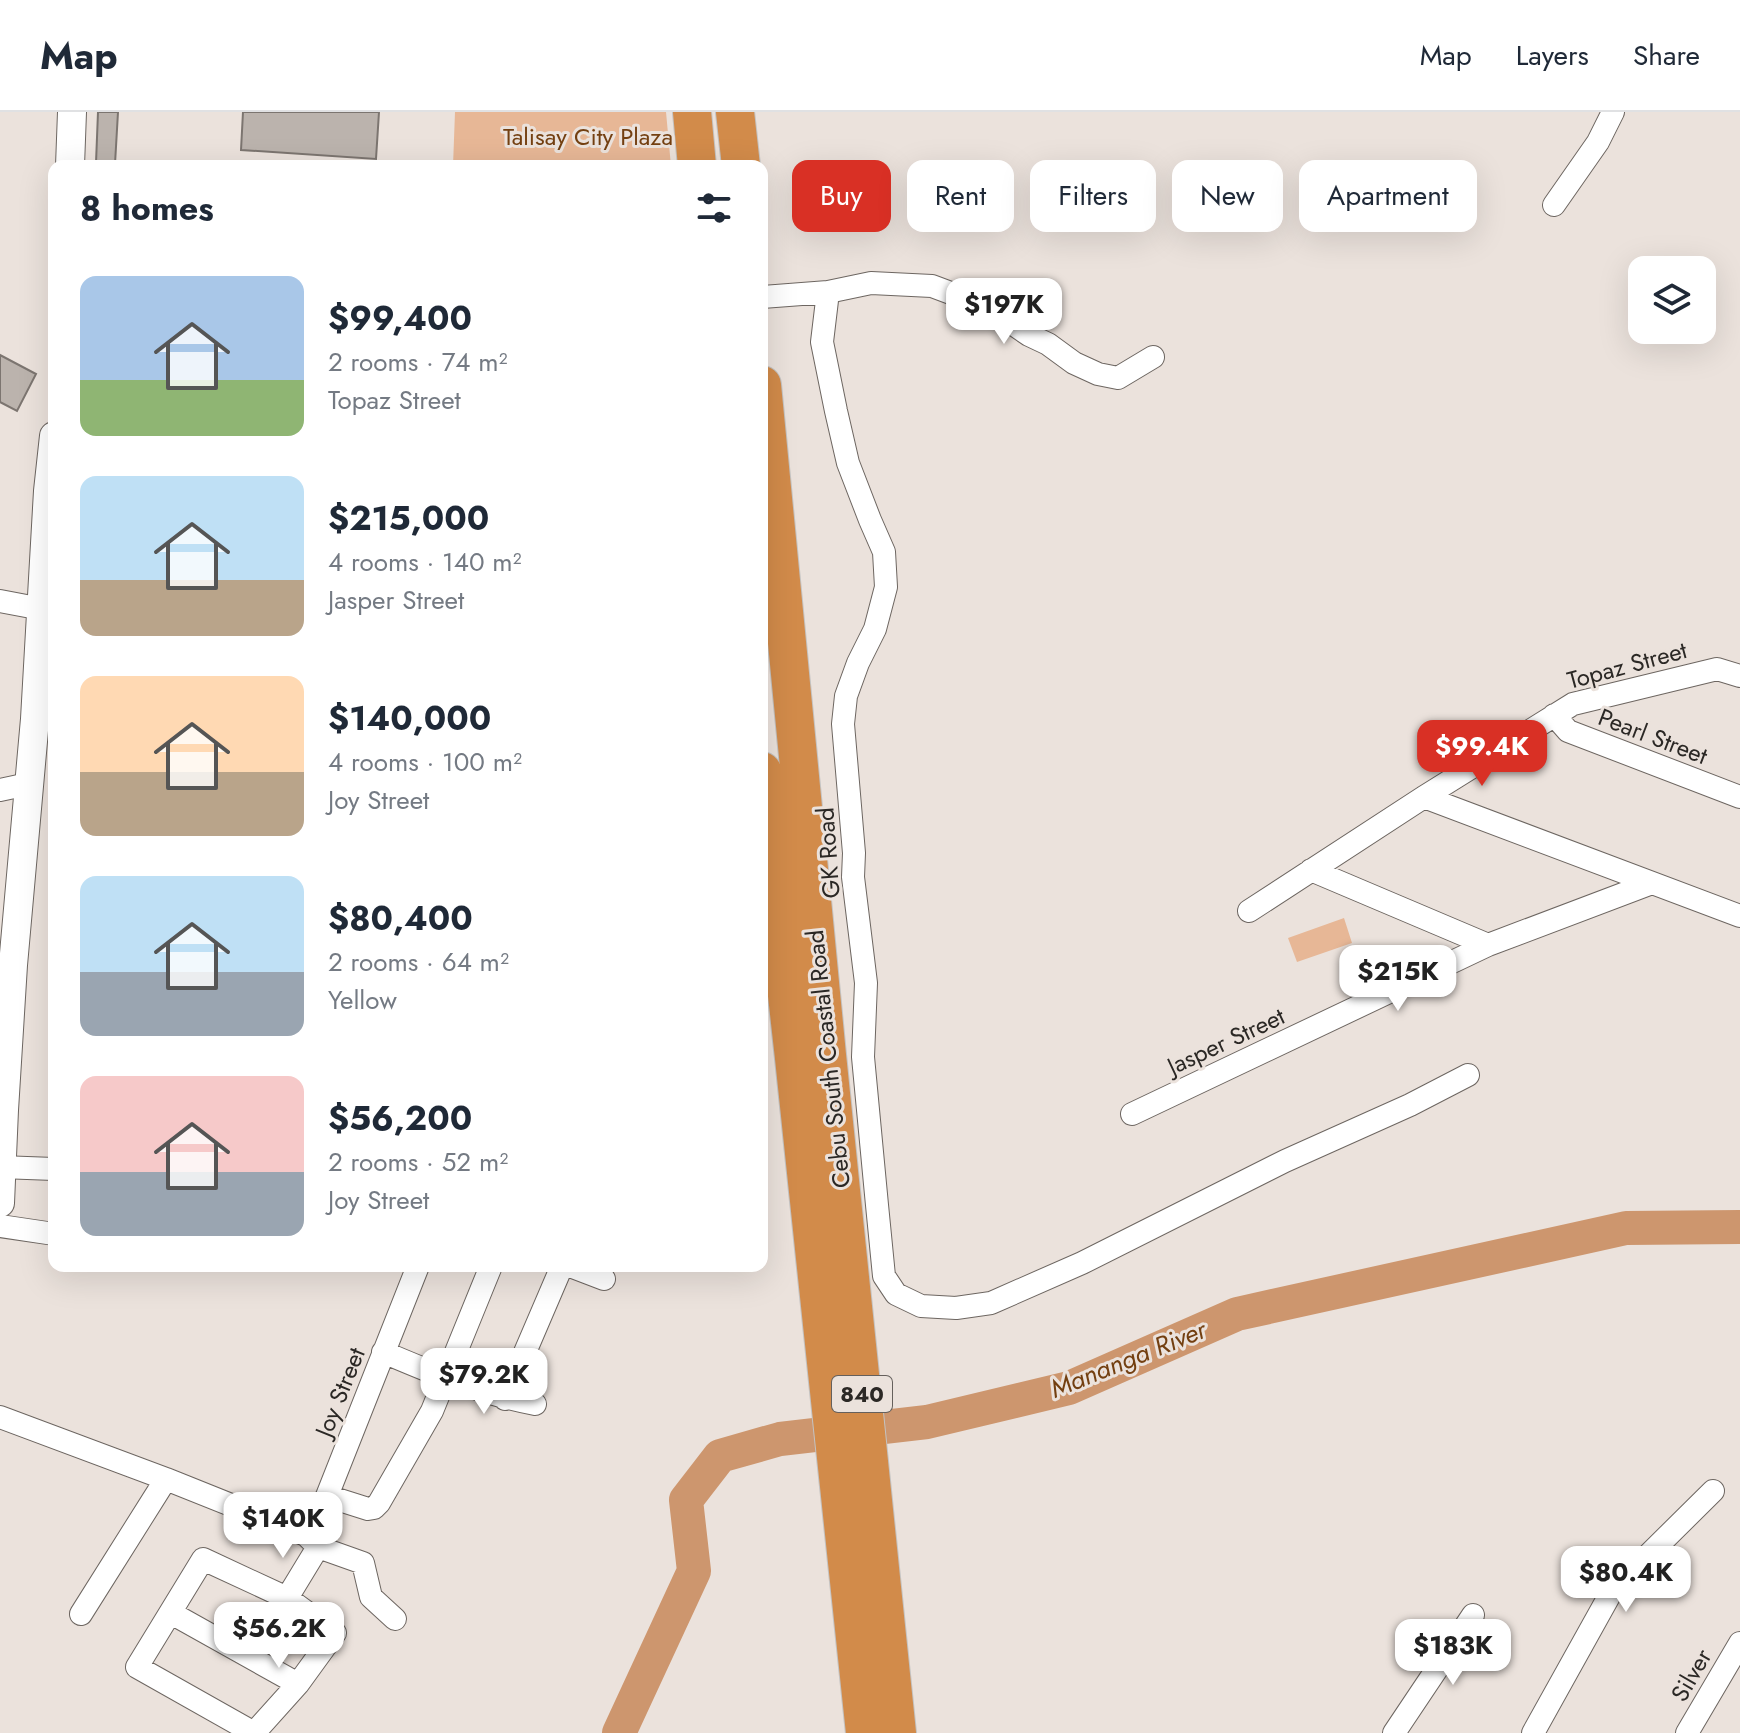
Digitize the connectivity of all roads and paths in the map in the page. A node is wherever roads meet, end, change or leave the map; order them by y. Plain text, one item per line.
1 (72, 112) edge
2 (692, 112) edge
3 (735, 112) edge
4 (1613, 112) edge
5 (70, 160) edge
6 (696, 160) edge
7 (740, 160) edge
8 (1554, 205) dead end
9 (828, 292) junction
10 (768, 297) edge
11 (1153, 357) dead end
12 (768, 469) edge
13 (48, 491) edge
14 (0, 601) edge
15 (42, 609) junction
16 (1740, 676) edge
17 (1554, 715) junction
18 (28, 784) junction
19 (0, 790) edge
20 (1424, 797) junction
21 (1740, 797) edge
22 (768, 807) edge
23 (1311, 870) junction
24 (1652, 883) junction
25 (1249, 911) dead end
26 (1740, 916) edge
27 (1488, 945) junction
28 (810, 1057) junction
29 (1468, 1075) dead end
30 (1132, 1114) dead end
31 (1, 1168) edge
32 (48, 1169) edge
33 (0, 1203) edge
34 (0, 1226) edge
35 (48, 1233) edge
36 (416, 1272) edge
37 (489, 1272) edge
38 (559, 1272) edge
39 (586, 1272) edge
40 (604, 1279) dead end
41 (383, 1352) junction
42 (446, 1379) junction
43 (505, 1399) junction
44 (535, 1404) dead end
45 (0, 1417) edge
46 (166, 1479) junction
47 (1713, 1491) dead end
48 (327, 1496) junction
49 (312, 1541) junction
50 (287, 1598) junction
51 (171, 1613) junction
52 (81, 1614) dead end
53 (1473, 1615) dead end
54 (395, 1619) dead end
55 (1740, 1643) edge
56 (298, 1684) junction
57 (254, 1733) edge
58 (865, 1733) edge
59 (897, 1733) edge
60 (1394, 1733) edge
61 (1533, 1733) edge
62 (1687, 1733) edge

1 - 5 street
2 - 6 highway
3 - 7 highway
4 - 8 street
9 - 10 street
9 - 11 street
9 - 29 street, GK Road
12 - 28 highway, Cebu South Coastal Road / 840
13 - 15 street
14 - 15 street
15 - 18 street
16 - 17 street, Topaz Street
17 - 20 street, Topaz Street
17 - 21 street, Pearl Street
18 - 19 street
18 - 31 street
20 - 23 street, Topaz Street
20 - 24 street
22 - 28 highway, Cebu South Coastal Road / 840
23 - 25 street, Topaz Street
23 - 27 street
24 - 26 street
24 - 27 street, Jasper Street
27 - 30 street, Jasper Street
28 - 58 highway, Cebu South Coastal Road / 840
28 - 59 highway, Cebu South Coastal Road / 840
31 - 32 street
31 - 33 street
34 - 35 street
36 - 41 street, Joy Street
37 - 42 street
38 - 43 street
39 - 40 street
41 - 42 street
41 - 48 street, Joy Street
42 - 43 street
42 - 48 street
43 - 44 street
45 - 46 street
46 - 49 street
46 - 52 street
47 - 61 street
48 - 49 street, Joy Street
49 - 50 street, Joy Street
49 - 54 street
50 - 51 street
50 - 56 street
51 - 56 street
51 - 57 street
53 - 60 street
55 - 62 street, Silver
56 - 57 street

